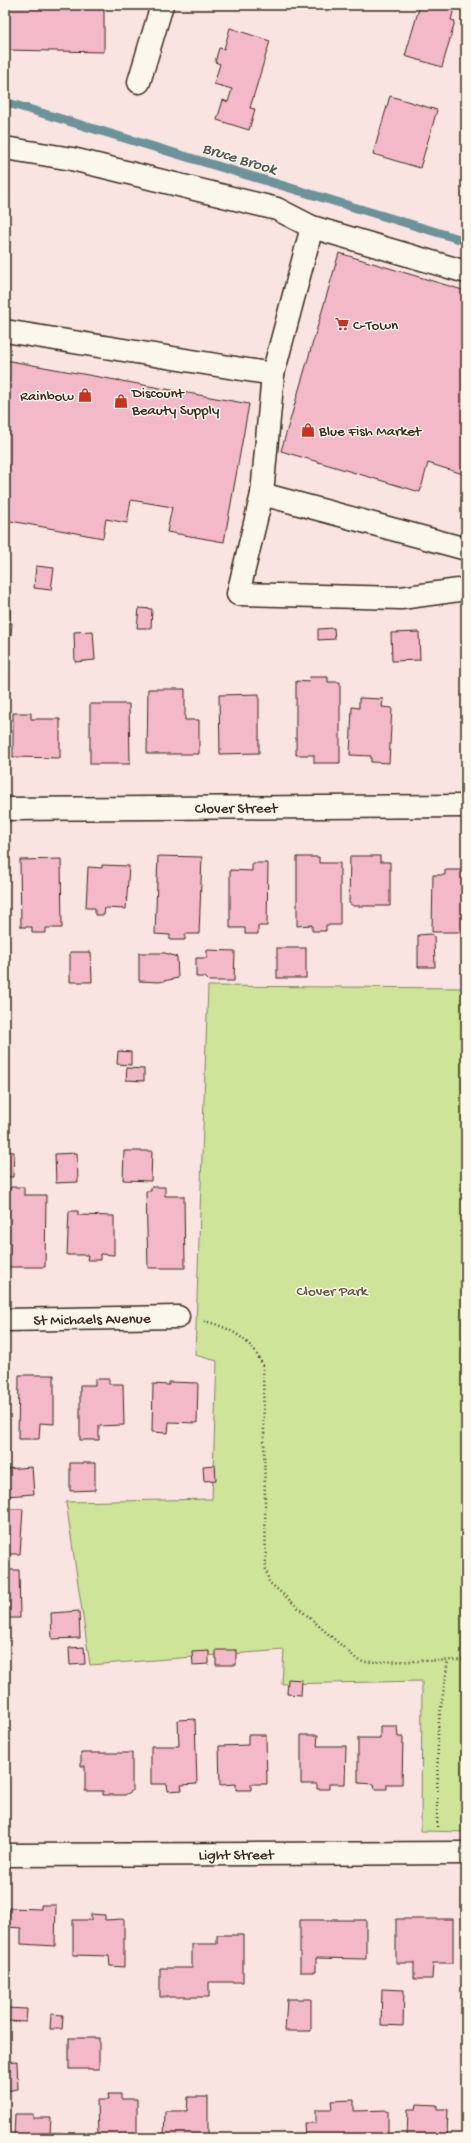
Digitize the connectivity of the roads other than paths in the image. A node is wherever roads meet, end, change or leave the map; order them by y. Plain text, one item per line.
1 (162, 5) edge
2 (139, 82) dead end
3 (5, 148) edge
4 (312, 227) junction
5 (466, 272) edge
6 (5, 331) edge
7 (274, 374) junction
8 (262, 494) junction
9 (466, 549) edge
10 (466, 590) edge
11 (466, 806) edge
12 (5, 809) edge
13 (178, 1317) road end
14 (5, 1320) edge
15 (466, 1853) edge
16 (5, 1855) edge

1 - 2 street
3 - 4 street
4 - 5 street
4 - 7 street
6 - 7 street
7 - 8 street
8 - 9 street
8 - 10 street
11 - 12 street, Clover Street
13 - 14 street, St Michaels Avenue
15 - 16 street, Light Street

